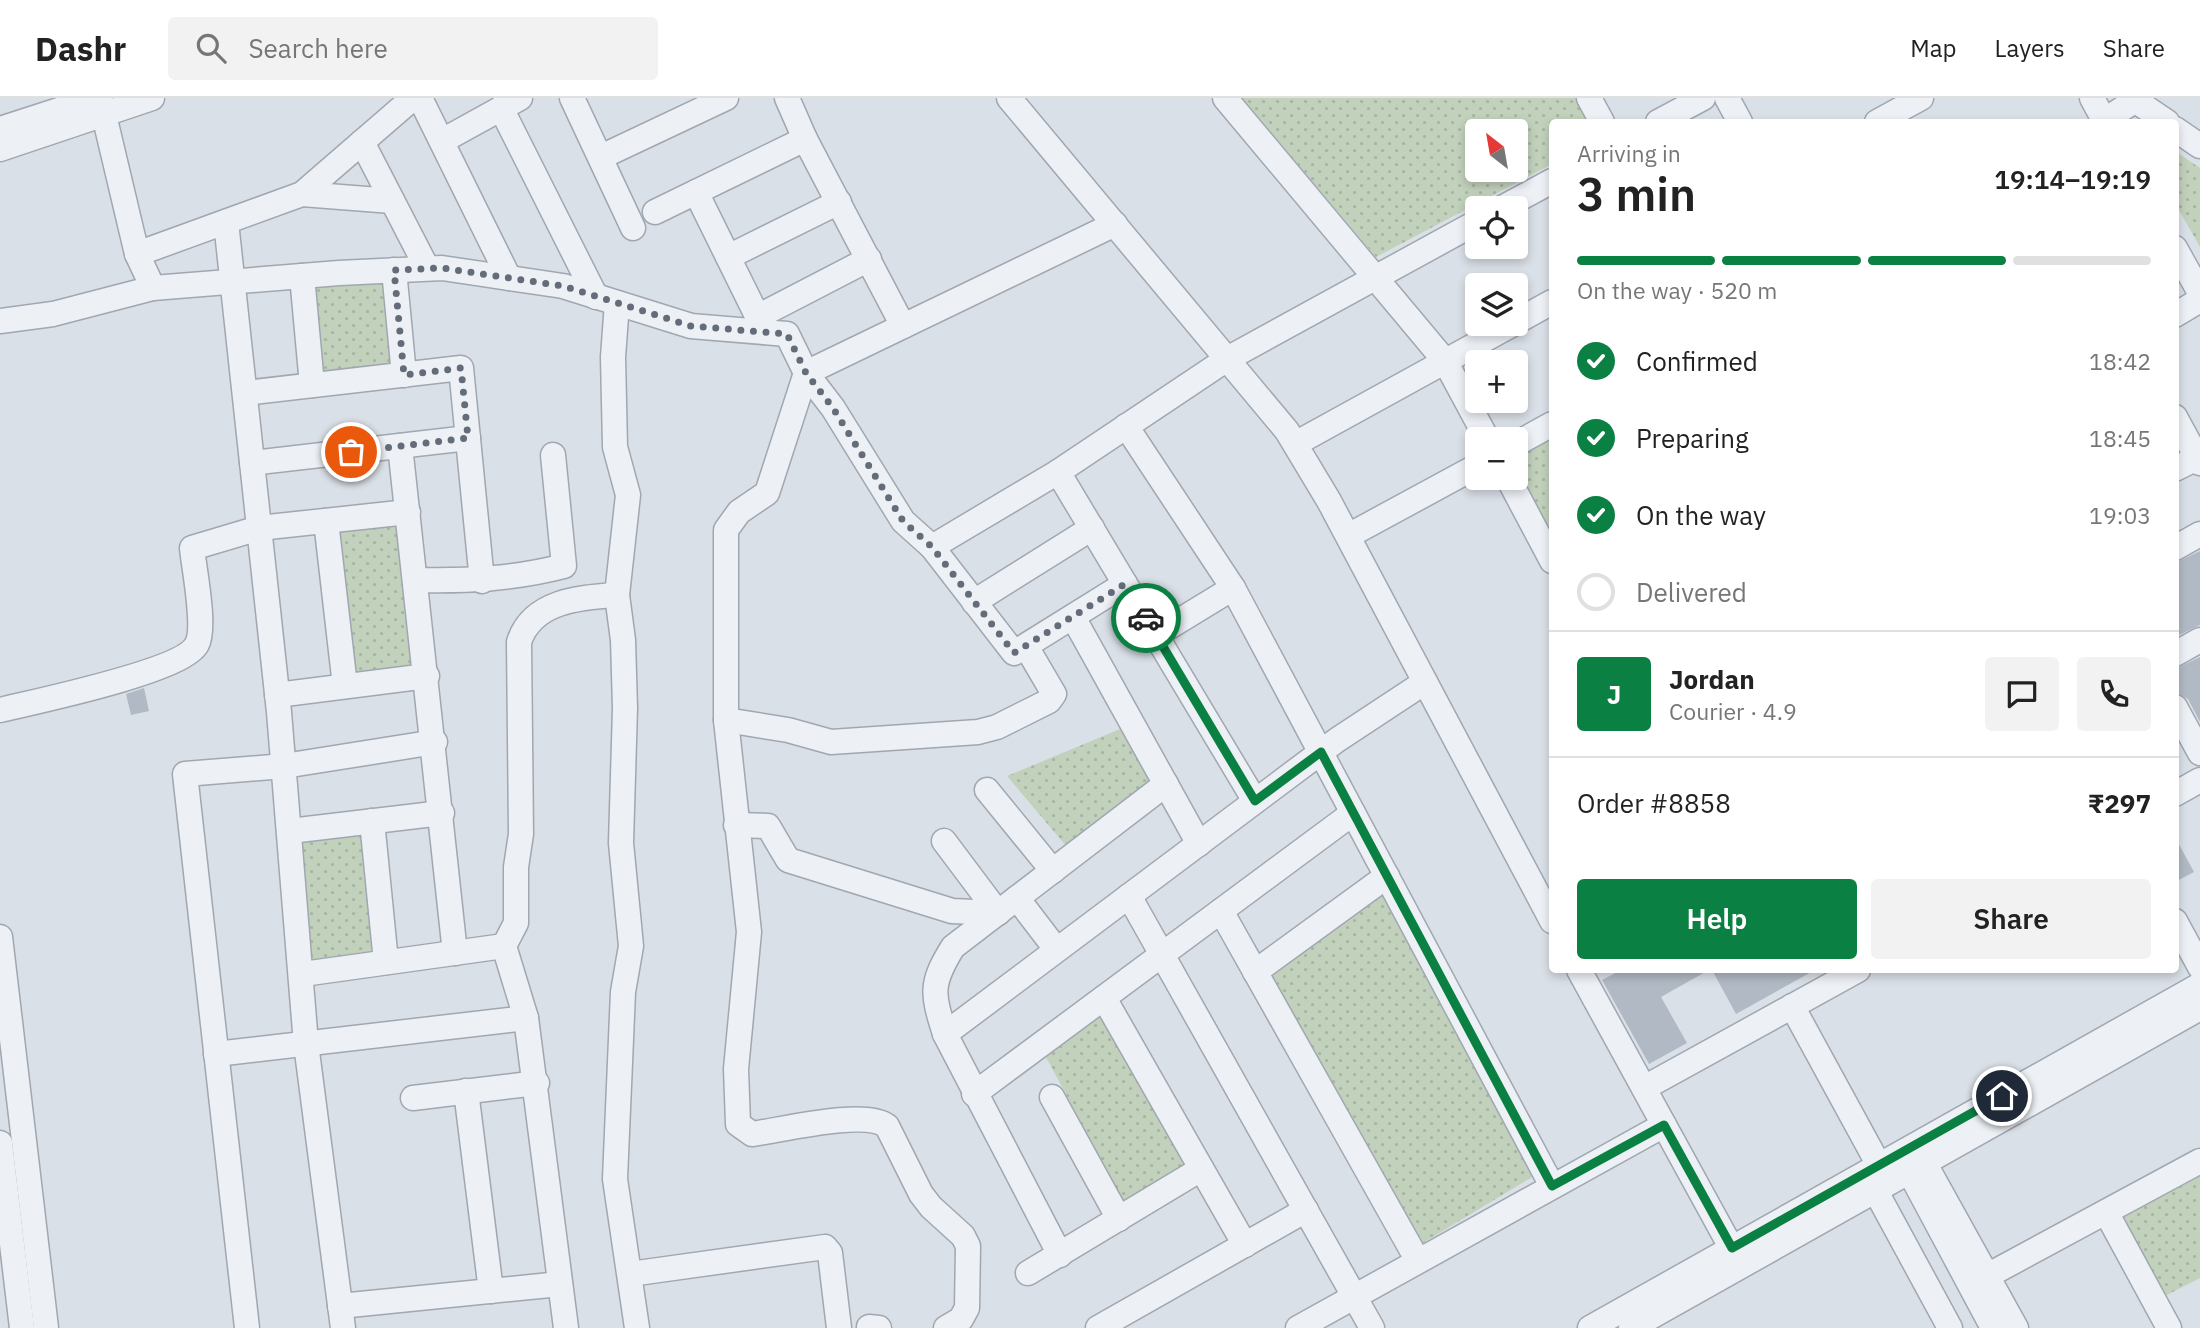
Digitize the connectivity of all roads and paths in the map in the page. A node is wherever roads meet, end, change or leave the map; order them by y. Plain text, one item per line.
1 (152, 98) edge
2 (413, 98) edge
3 (421, 98) edge
4 (572, 98) edge
5 (787, 98) edge
6 (1009, 98) edge
7 (1225, 98) edge
8 (1589, 98) edge
9 (1703, 98) edge
10 (1727, 98) edge
11 (1921, 98) edge
12 (2092, 98) edge
13 (2137, 99) edge
14 (717, 100) edge
15 (100, 103) edge
16 (510, 103) edge
17 (1600, 119) edge
18 (1664, 119) edge
19 (1738, 119) edge
20 (1882, 119) edge
21 (2102, 119) edge
22 (2108, 119) edge
23 (2163, 119) edge
24 (0, 129) edge
25 (2179, 132) edge
26 (805, 139) junction
27 (442, 141) junction
28 (362, 142) junction
29 (2200, 146) edge
30 (0, 149) edge
31 (601, 157) junction
32 (1549, 183) edge
33 (696, 192) junction
34 (302, 194) junction
35 (1524, 196) edge
36 (392, 201) junction
37 (839, 202) junction
38 (655, 212) dead end
39 (226, 222) junction
40 (1115, 224) junction
41 (633, 228) dead end
42 (1465, 229) edge
43 (137, 254) junction
44 (2179, 255) edge
45 (728, 257) junction
46 (869, 259) junction
47 (427, 268) junction
48 (394, 270) junction
49 (302, 276) junction
50 (509, 278) junction
51 (1376, 278) junction
52 (233, 282) junction
53 (152, 288) junction
54 (2200, 293) edge
55 (607, 300) junction
56 (2200, 300) edge
57 (1549, 304) edge
58 (2179, 313) edge
59 (1528, 315) edge
60 (0, 321) edge
61 (761, 325) junction
62 (903, 326) junction
63 (1490, 336) edge
64 (1227, 359) junction
65 (1445, 361) junction
66 (806, 373) junction
67 (404, 375) junction
68 (312, 385) junction
69 (245, 393) junction
70 (2179, 424) edge
71 (1126, 426) junction
72 (1549, 426) edge
73 (1481, 427) edge
74 (1528, 437) edge
75 (468, 438) junction
76 (1295, 444) junction
77 (400, 446) junction
78 (552, 455) dead end
79 (2199, 460) edge
80 (252, 463) junction
81 (2179, 468) edge
82 (1058, 472) junction
83 (1465, 473) edge
84 (1514, 490) edge
85 (408, 512) junction
86 (327, 521) junction
87 (259, 528) junction
88 (1092, 528) junction
89 (2200, 534) edge
90 (1348, 536) junction
91 (2179, 546) edge
92 (932, 547) junction
93 (1549, 555) edge
94 (416, 580) junction
95 (482, 581) junction
96 (1125, 584) junction
97 (1233, 588) junction
98 (617, 594) junction
99 (974, 602) junction
100 (1073, 617) junction
101 (1156, 635) junction
102 (2200, 640) edge
103 (1027, 648) junction
104 (2179, 652) edge
105 (427, 676) junction
106 (1425, 681) junction
107 (345, 686) junction
108 (277, 695) junction
109 (0, 710) edge
110 (2179, 714) edge
111 (726, 720) junction
112 (435, 742) junction
113 (1321, 752) junction
114 (2200, 753) edge
115 (284, 766) junction
116 (2200, 780) edge
117 (1166, 784) junction
118 (987, 790) dead end
119 (2179, 792) edge
120 (1255, 801) junction
121 (442, 813) junction
122 (1353, 813) junction
123 (372, 821) junction
124 (736, 825) junction
125 (290, 831) junction
126 (944, 841) dead end
127 (1199, 844) junction
128 (1052, 871) junction
129 (1387, 876) junction
130 (1129, 896) junction
131 (1017, 898) junction
132 (1221, 911) junction
133 (998, 913) junction
134 (1549, 915) edge
135 (2179, 928) edge
136 (0, 937) edge
137 (503, 946) junction
138 (1056, 948) junction
139 (455, 953) junction
140 (1162, 955) junction
141 (386, 962) junction
142 (2200, 967) edge
143 (1255, 972) junction
144 (1588, 973) edge
145 (1852, 973) edge
146 (303, 974) junction
147 (2200, 985) edge
148 (1104, 998) junction
149 (1792, 1006) junction
150 (2200, 1008) edge
151 (526, 1018) junction
152 (945, 1034) junction
153 (306, 1044) junction
154 (216, 1055) junction
155 (537, 1083) junction
156 (1644, 1088) junction
157 (466, 1091) junction
158 (974, 1094) junction
159 (1052, 1097) dead end
160 (413, 1098) dead end
161 (1664, 1125) junction
162 (0, 1143) edge
163 (2200, 1161) edge
164 (1201, 1169) junction
165 (1893, 1170) junction
166 (1552, 1186) junction
167 (1306, 1210) junction
168 (2106, 1212) junction
169 (1119, 1219) junction
170 (6, 1245) edge
171 (1245, 1245) junction
172 (1060, 1255) junction
173 (1736, 1257) junction
174 (1418, 1261) junction
175 (1028, 1273) dead end
176 (630, 1274) junction
177 (1987, 1276) junction
178 (560, 1284) junction
179 (491, 1291) junction
180 (1355, 1296) junction
181 (342, 1317) edge
182 (1997, 1327) edge
183 (22, 1328) edge
184 (46, 1328) edge
185 (247, 1328) edge
186 (565, 1328) edge
187 (637, 1328) edge
188 (839, 1328) edge
189 (863, 1328) edge
190 (869, 1328) edge
191 (879, 1328) edge
192 (946, 1328) edge
193 (1098, 1328) edge
194 (1298, 1328) edge
195 (1373, 1328) edge
196 (1590, 1328) edge
197 (1631, 1328) edge
198 (1950, 1328) edge
199 (2169, 1328) edge

1 - 15 street
2 - 28 street
3 - 27 street
4 - 31 street
5 - 26 street
6 - 40 street
7 - 51 street
8 - 17 street
9 - 18 street
10 - 19 street
11 - 20 street
12 - 21 street
13 - 22 street
13 - 23 street
14 - 31 street
15 - 24 street
15 - 30 street
15 - 43 street
16 - 27 street
16 - 55 street
25 - 29 street
26 - 33 street
26 - 37 street
27 - 50 street
28 - 34 street
28 - 36 street
31 - 41 street
32 - 35 street
33 - 38 street
33 - 45 street
34 - 36 street
34 - 39 street
36 - 47 street
37 - 45 street
37 - 46 street
39 - 43 street
39 - 52 street
40 - 62 street
40 - 64 street
42 - 51 street
43 - 53 street
44 - 54 street
45 - 61 street
46 - 61 street
46 - 62 street
47 - 48 street
47 - 50 street
48 - 49 street
48 - 67 street
49 - 52 street
49 - 68 street
50 - 55 street
51 - 64 street
51 - 65 street
52 - 53 street
52 - 69 street
53 - 60 street
55 - 61 street
55 - 98 street
56 - 58 street
57 - 59 street
61 - 66 street
62 - 66 street
63 - 65 street
64 - 71 street
64 - 76 street
65 - 73 street
65 - 76 street
66 - 92 street
66 - 111 street
67 - 68 street
67 - 75 street
68 - 69 street
69 - 80 street
70 - 79 street
71 - 82 street
71 - 97 street
72 - 74 street
75 - 77 street
75 - 95 street
76 - 90 street
77 - 80 street
77 - 85 street
78 - 95 street
79 - 81 street
80 - 87 street
82 - 88 street
82 - 92 street
83 - 90 street
84 - 93 street
85 - 86 street
85 - 94 street
86 - 87 street
86 - 107 street
87 - 108 street
87 - 109 street
88 - 96 street
88 - 99 street
89 - 91 street
90 - 106 street
92 - 99 street
94 - 95 street
94 - 105 street
96 - 100 street
96 - 101 street
97 - 101 street
97 - 113 street
98 - 137 street
98 - 176 street
99 - 103 street
100 - 103 street
100 - 117 street
101 - 120 street
102 - 104 street
103 - 111 street
105 - 107 street
105 - 112 street
106 - 113 street
106 - 134 street
107 - 108 street
108 - 115 street
110 - 114 street
111 - 124 street
112 - 115 street
112 - 121 street
113 - 120 street
113 - 122 street
115 - 125 street
115 - 154 street
116 - 119 street
117 - 127 street
117 - 128 street
118 - 128 street
120 - 127 street
121 - 123 street
121 - 139 street
122 - 129 street
122 - 132 street
123 - 125 street
123 - 141 street
124 - 133 street
124 - 192 street
125 - 146 street
126 - 133 street
127 - 130 street
128 - 131 street
129 - 143 street
129 - 166 street
130 - 138 street
130 - 140 street
131 - 133 street
131 - 138 street
132 - 140 street
132 - 143 street
133 - 152 street
135 - 142 street
136 - 184 street
137 - 139 street
137 - 151 street
138 - 152 street
139 - 141 street
140 - 148 street
140 - 167 street
141 - 146 street
143 - 174 street
144 - 156 street
145 - 149 street
146 - 153 street
147 - 165 street
148 - 158 street
148 - 164 street
149 - 156 street
149 - 165 street
150 - 165 street
151 - 153 street
151 - 155 street
152 - 158 street
153 - 154 street
153 - 181 street
154 - 185 street
155 - 157 street
155 - 178 street
156 - 161 street
157 - 160 street
157 - 179 street
158 - 172 street
159 - 169 street
161 - 166 street
161 - 173 street
162 - 170 street
163 - 168 street
164 - 169 street
164 - 171 street
165 - 173 street
165 - 177 street
165 - 182 street
165 - 198 street
166 - 174 street
167 - 171 street
167 - 180 street
168 - 177 street
168 - 199 street
169 - 172 street
170 - 183 street
171 - 193 street
172 - 175 street
173 - 196 street
173 - 197 street
174 - 180 street
176 - 187 street
176 - 188 street
177 - 182 street
178 - 179 street
178 - 186 street
179 - 181 street
180 - 194 street
180 - 195 street
189 - 190 street
190 - 191 street

